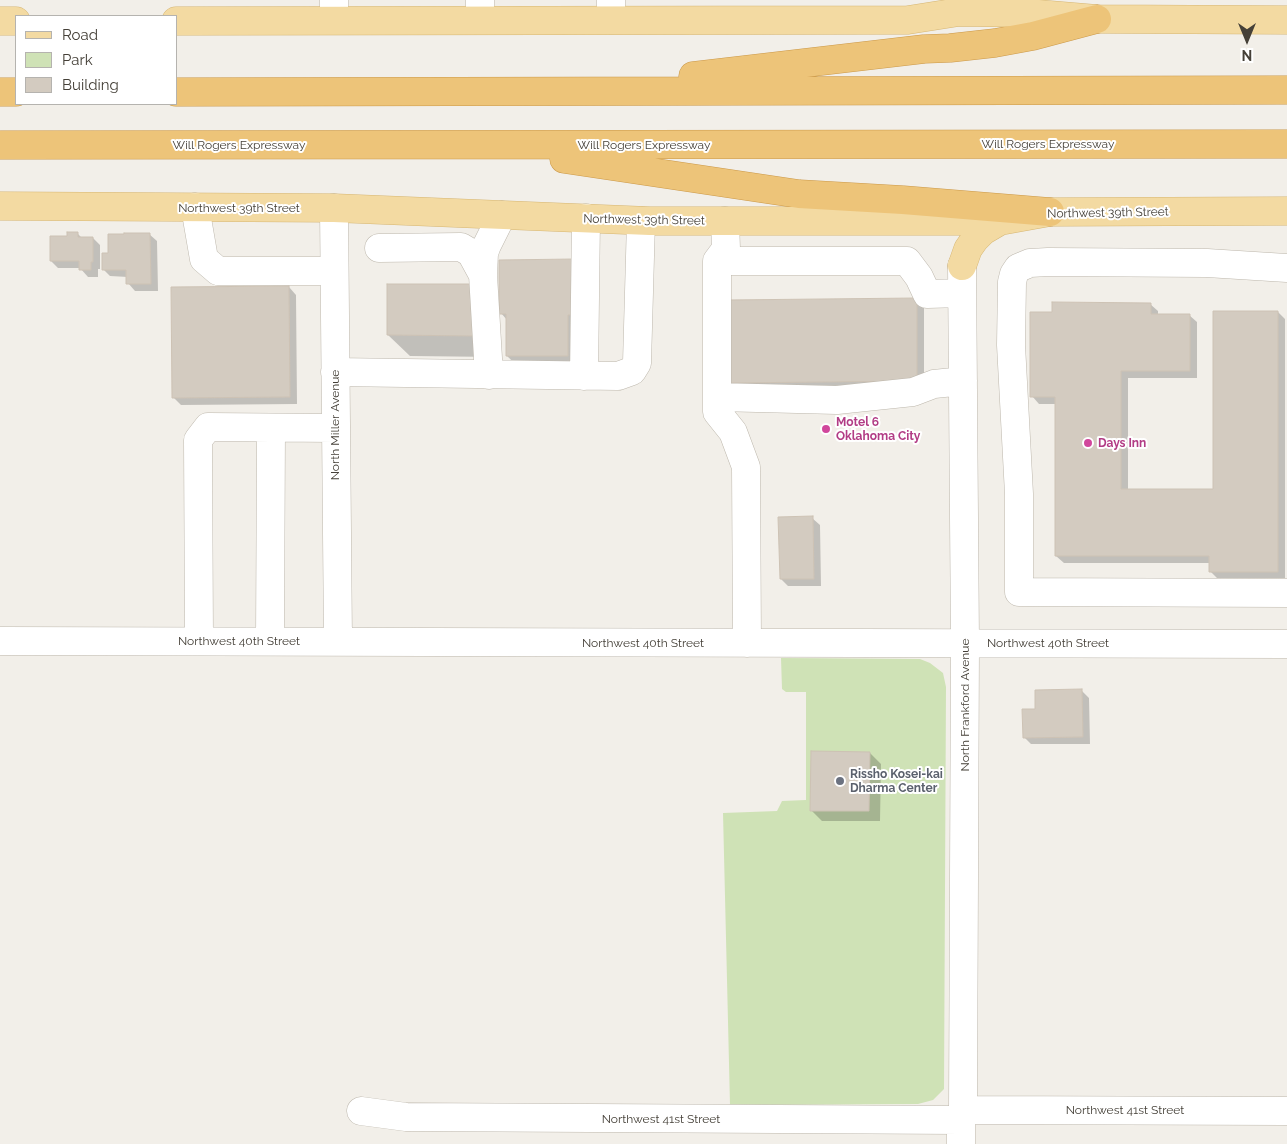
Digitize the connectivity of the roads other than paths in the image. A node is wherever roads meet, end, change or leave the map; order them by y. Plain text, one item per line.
1 (959, 6) edge
2 (334, 10) edge
3 (480, 10) edge
4 (611, 10) edge
5 (1097, 19) junction
6 (1287, 20) edge
7 (0, 21) edge
8 (15, 21) edge
9 (178, 21) edge
10 (1287, 90) edge
11 (564, 91) junction
12 (0, 92) edge
13 (15, 92) edge
14 (178, 92) edge
15 (1287, 144) edge
16 (0, 145) edge
17 (473, 145) junction
18 (0, 206) edge
19 (195, 207) junction
20 (334, 208) junction
21 (1287, 211) edge
22 (433, 212) junction
23 (1050, 212) junction
24 (502, 215) junction
25 (586, 218) junction
26 (641, 221) junction
27 (725, 221) junction
28 (1000, 221) junction
29 (433, 247) junction
30 (379, 248) dead end
31 (716, 261) junction
32 (962, 266) joint
33 (1287, 268) edge
34 (334, 271) junction
35 (483, 274) junction
36 (962, 293) junction
37 (334, 372) junction
38 (488, 375) junction
39 (584, 376) junction
40 (963, 381) junction
41 (717, 397) junction
42 (271, 428) junction
43 (334, 428) junction
44 (1287, 593) edge
45 (0, 641) edge
46 (198, 641) junction
47 (270, 641) junction
48 (338, 641) junction
49 (747, 643) junction
50 (965, 643) junction
51 (1287, 644) edge
52 (361, 1110) dead end
53 (1287, 1111) edge
54 (962, 1125) edge

1 - 4 main road
1 - 5 main road
2 - 3 main road
2 - 9 main road
3 - 4 main road
5 - 6 main road
5 - 11 highway
7 - 8 main road
10 - 11 highway
11 - 14 highway
12 - 13 highway
15 - 17 highway, Will Rogers Expressway
16 - 17 highway, Will Rogers Expressway
17 - 23 highway
18 - 19 main road, Northwest 39th Street
19 - 20 main road, Northwest 39th Street
19 - 34 street
20 - 22 main road, Northwest 39th Street
20 - 34 street, North Miller Avenue
21 - 23 main road, Northwest 39th Street
22 - 24 main road, Northwest 39th Street
22 - 29 street
23 - 28 main road, Northwest 39th Street
24 - 25 main road, Northwest 39th Street
24 - 35 street
25 - 26 main road, Northwest 39th Street
25 - 39 street
26 - 27 main road, Northwest 39th Street
26 - 39 street
27 - 28 main road, Northwest 39th Street
27 - 31 street
28 - 32 main road
29 - 30 street
29 - 35 street
31 - 36 street
31 - 41 street
32 - 36 street, North Frankford Avenue
33 - 44 street
34 - 37 street, North Miller Avenue
35 - 38 street
36 - 40 street, North Frankford Avenue
37 - 38 street
37 - 43 street, North Miller Avenue
38 - 39 street
40 - 41 street
40 - 50 street, North Frankford Avenue
41 - 49 street
42 - 43 street
42 - 46 street
42 - 47 street
43 - 48 street, North Miller Avenue
45 - 46 street, Northwest 40th Street
46 - 47 street, Northwest 40th Street
47 - 48 street, Northwest 40th Street
48 - 49 street, Northwest 40th Street
49 - 50 street, Northwest 40th Street
50 - 51 street, Northwest 40th Street
50 - 54 street, North Frankford Avenue
52 - 54 street, Northwest 41st Street
53 - 54 street, Northwest 41st Street

